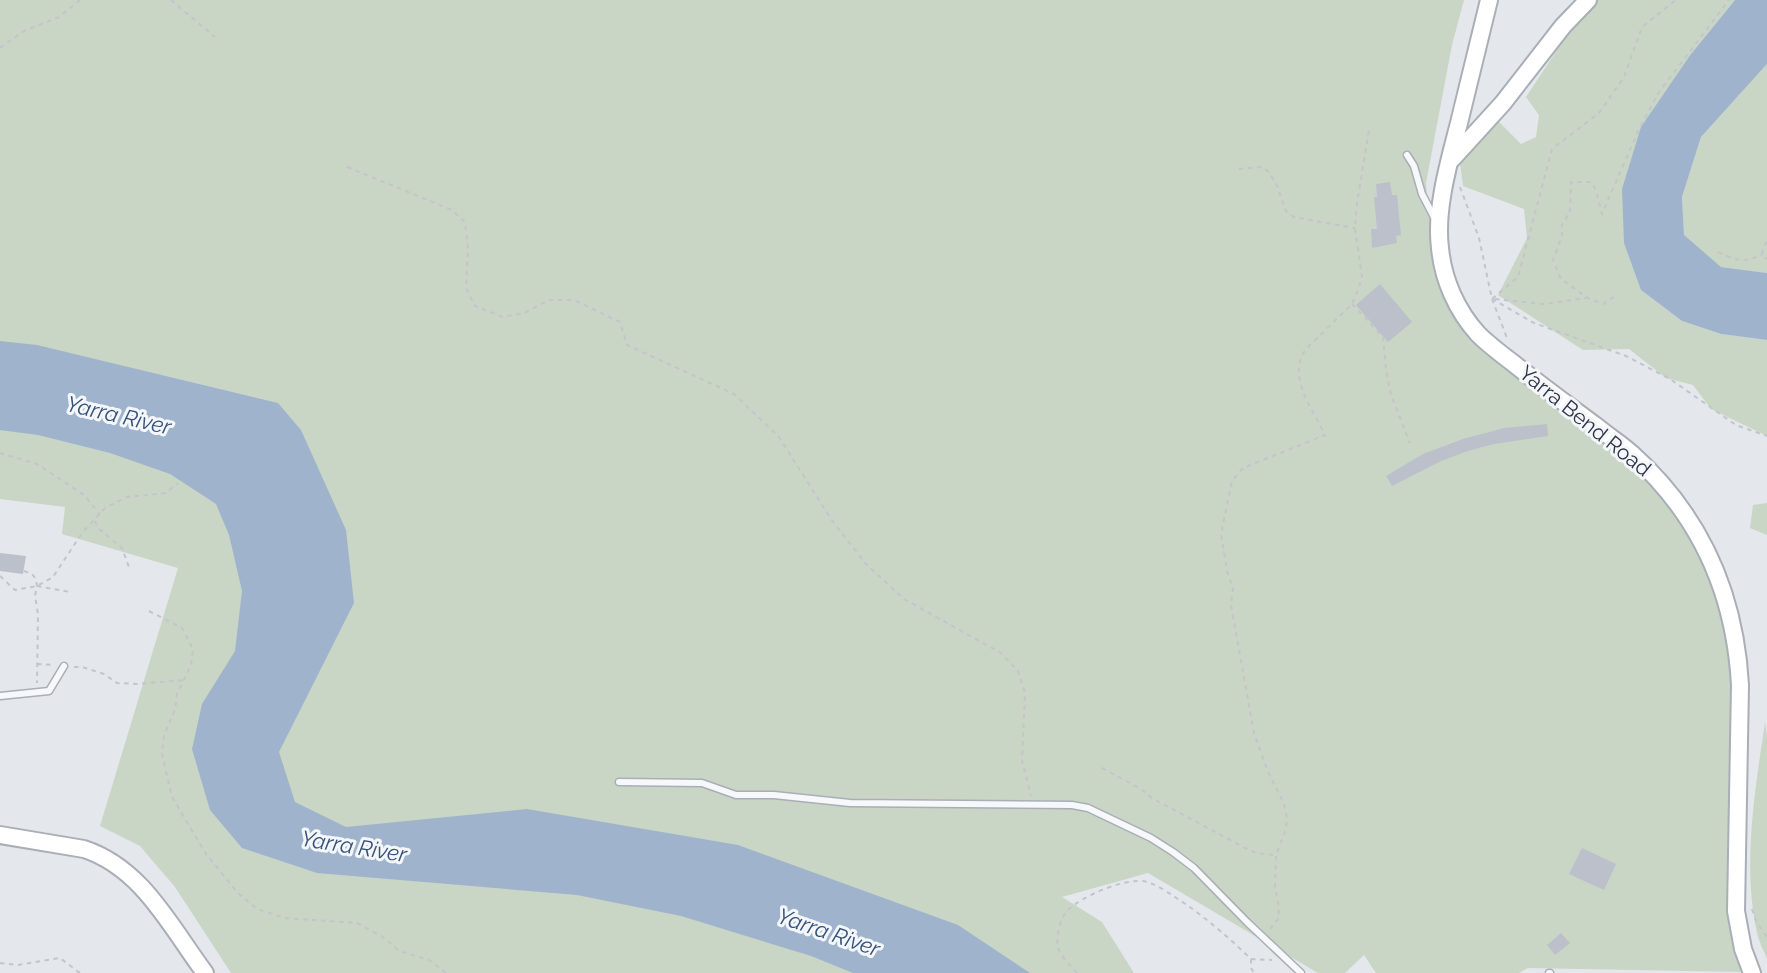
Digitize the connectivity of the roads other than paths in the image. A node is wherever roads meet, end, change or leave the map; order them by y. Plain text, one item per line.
1 (1489, 0) edge
2 (1588, 0) edge
3 (1407, 155) dead end
4 (1449, 161) junction
5 (1439, 228) junction
6 (63, 666) road end
7 (0, 696) edge
8 (619, 782) dead end
9 (0, 835) edge
10 (205, 973) edge
11 (1301, 973) edge
12 (1752, 973) edge

1 - 4 street, Yarra Bend Road
2 - 4 street
3 - 5 lane
4 - 5 street, Yarra Bend Road
5 - 12 street, Yarra Bend Road
6 - 7 lane
8 - 11 lane
9 - 10 street

